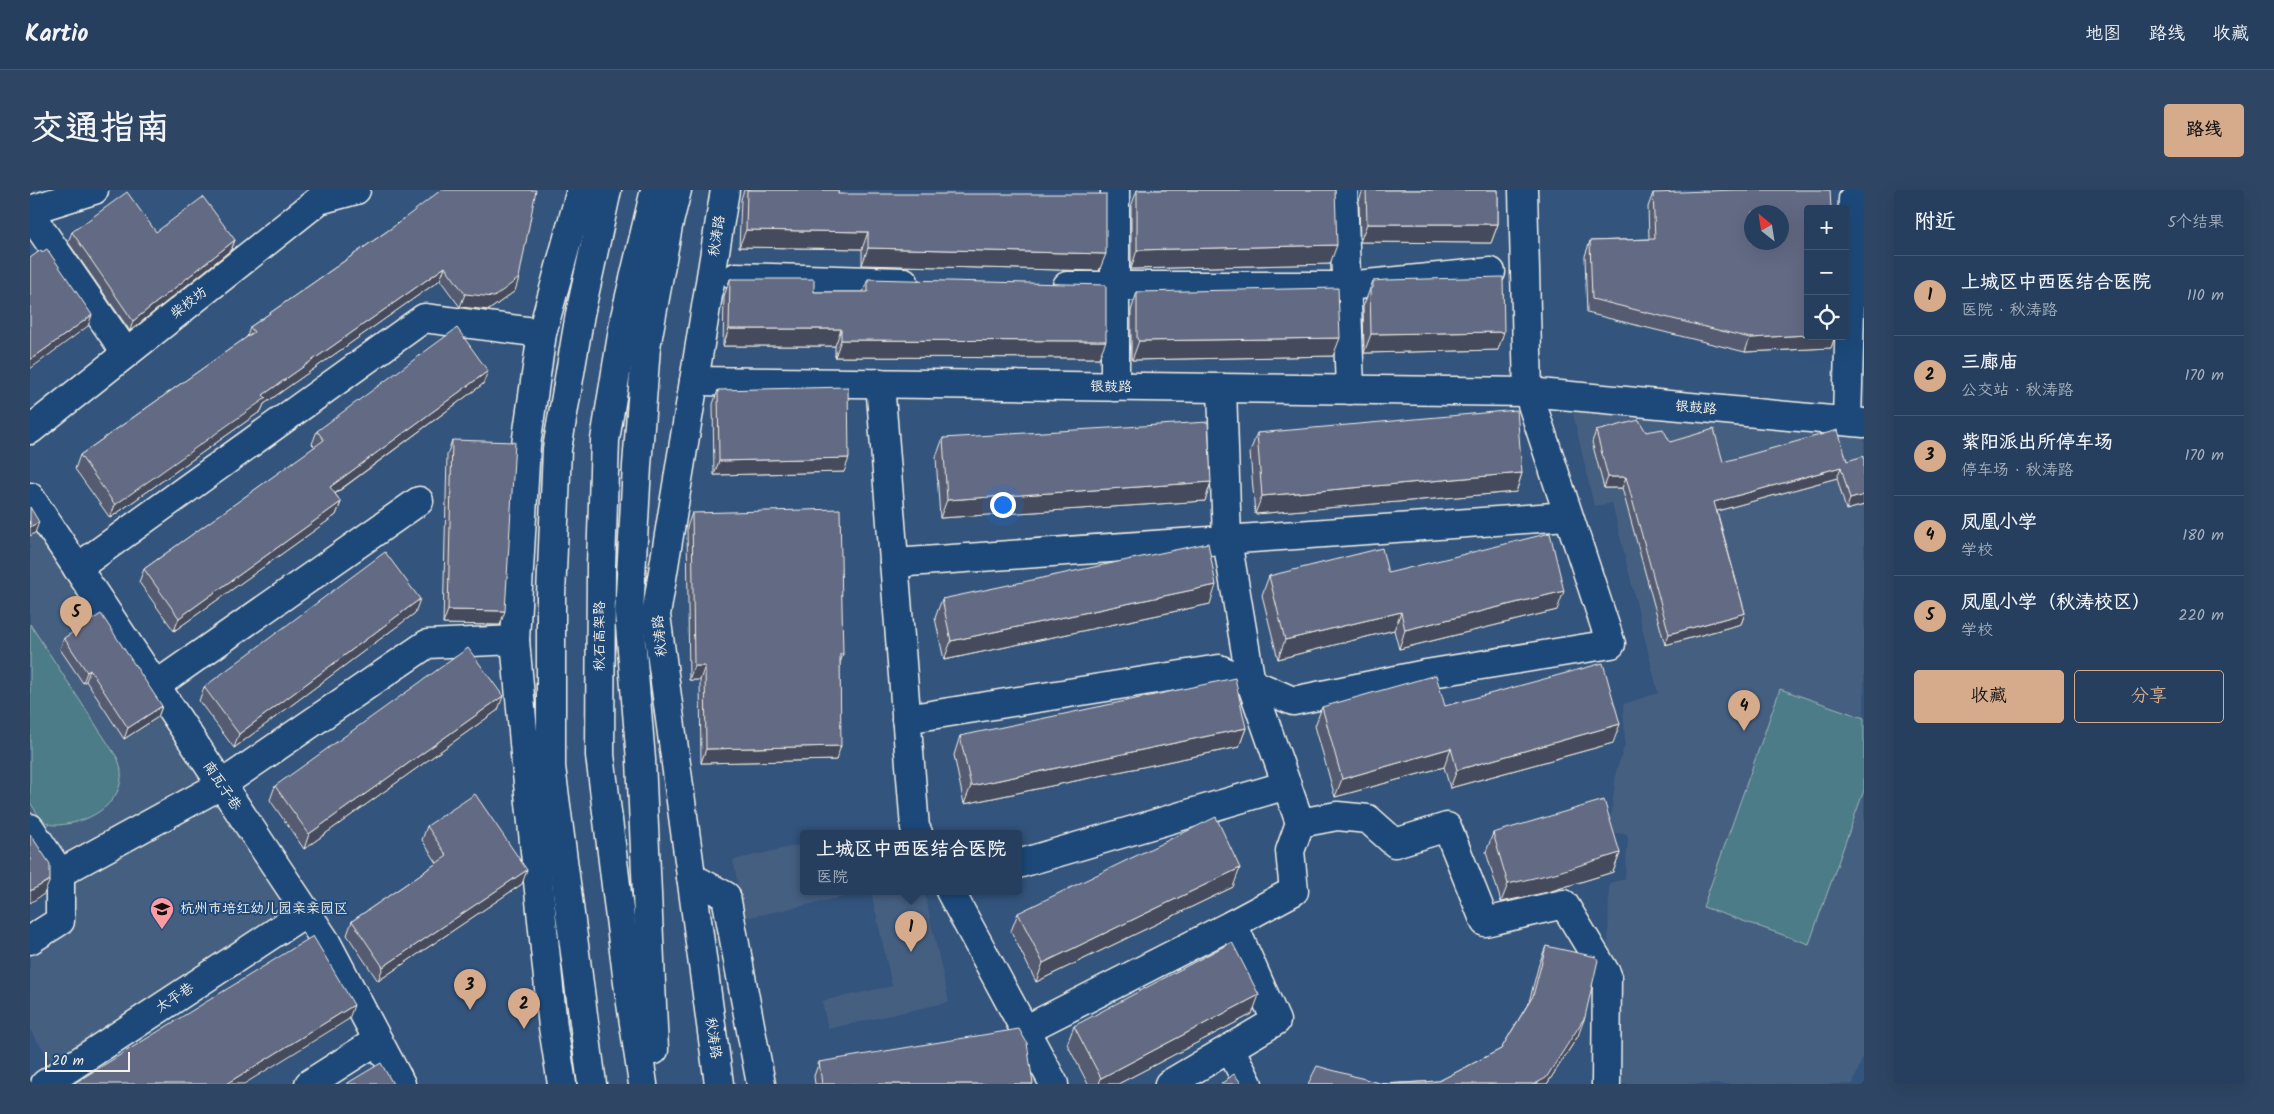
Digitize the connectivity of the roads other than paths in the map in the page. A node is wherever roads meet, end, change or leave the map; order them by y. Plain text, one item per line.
1 (94, 190) edge
2 (356, 190) edge
3 (581, 190) edge
4 (607, 190) edge
5 (656, 190) edge
6 (677, 190) edge
7 (725, 190) edge
8 (1115, 190) edge
9 (1343, 190) edge
10 (1523, 190) edge
11 (1864, 193) edge
12 (318, 195) edge
13 (30, 212) edge
14 (1491, 272) dead end
15 (736, 277) edge
16 (926, 282) edge
17 (1045, 286) edge
18 (1346, 286) junction
19 (1115, 288) junction
20 (542, 333) junction
21 (126, 353) junction
22 (694, 381) junction
23 (880, 384) junction
24 (1115, 387) junction
25 (1222, 388) junction
26 (1350, 390) junction
27 (1528, 392) junction
28 (1856, 422) edge
29 (30, 430) edge
30 (30, 497) edge
31 (419, 501) dead end
32 (1568, 516) junction
33 (1227, 540) junction
34 (894, 563) junction
35 (77, 568) junction
36 (515, 640) junction
37 (1251, 682) junction
38 (156, 686) junction
39 (906, 719) junction
40 (1287, 784) junction
41 (221, 785) junction
42 (1300, 823) junction
43 (30, 828) edge
44 (916, 830) edge
45 (1022, 863) edge
46 (60, 873) junction
47 (691, 877) junction
48 (952, 895) edge
49 (306, 912) junction
50 (1233, 924) junction
51 (30, 940) edge
52 (1025, 1030) junction
53 (378, 1040) junction
54 (1230, 1048) junction
55 (1605, 1083) edge
56 (44, 1084) edge
57 (309, 1084) edge
58 (401, 1084) edge
59 (562, 1084) edge
60 (592, 1084) edge
61 (643, 1084) edge
62 (655, 1084) edge
63 (719, 1084) edge
64 (761, 1084) edge
65 (1054, 1084) edge
66 (1169, 1084) edge
67 (1248, 1084) edge

1 - 13 main road
2 - 12 main road, 柴校坊
3 - 20 main road
4 - 60 main road
5 - 61 main road, 秋石高架路
6 - 62 main road
7 - 22 main road, 秋涛路
8 - 19 main road
9 - 18 main road
10 - 27 main road
11 - 28 main road
12 - 21 main road, 柴校坊
13 - 21 main road
14 - 18 main road
15 - 16 main road
17 - 19 main road
18 - 19 main road
18 - 26 main road
19 - 24 main road
20 - 35 main road
20 - 36 main road
21 - 29 main road, 柴校坊
22 - 23 main road, 银鼓路
22 - 47 main road, 秋涛路
23 - 24 main road, 银鼓路
23 - 34 main road
24 - 25 main road, 银鼓路
25 - 26 main road, 银鼓路
25 - 33 main road
26 - 27 main road, 银鼓路
27 - 28 main road, 银鼓路
27 - 32 main road
30 - 35 main road, 南瓦子巷
31 - 38 main road
32 - 33 main road
32 - 37 main road
33 - 34 main road
33 - 37 main road
34 - 39 main road
35 - 38 main road, 南瓦子巷
36 - 41 main road
36 - 59 main road
37 - 39 main road
37 - 40 main road
38 - 41 main road, 南瓦子巷
39 - 44 main road
40 - 42 main road
40 - 45 main road
41 - 46 main road
41 - 49 main road, 南瓦子巷
42 - 50 main road
42 - 55 main road
43 - 46 main road
46 - 51 main road
47 - 63 main road, 秋涛路
47 - 64 main road
48 - 52 main road
49 - 53 main road, 南瓦子巷
49 - 56 main road, 太平巷
50 - 52 main road
50 - 54 main road
52 - 65 main road
53 - 57 main road
53 - 58 main road, 南瓦子巷
54 - 66 main road
54 - 67 main road

